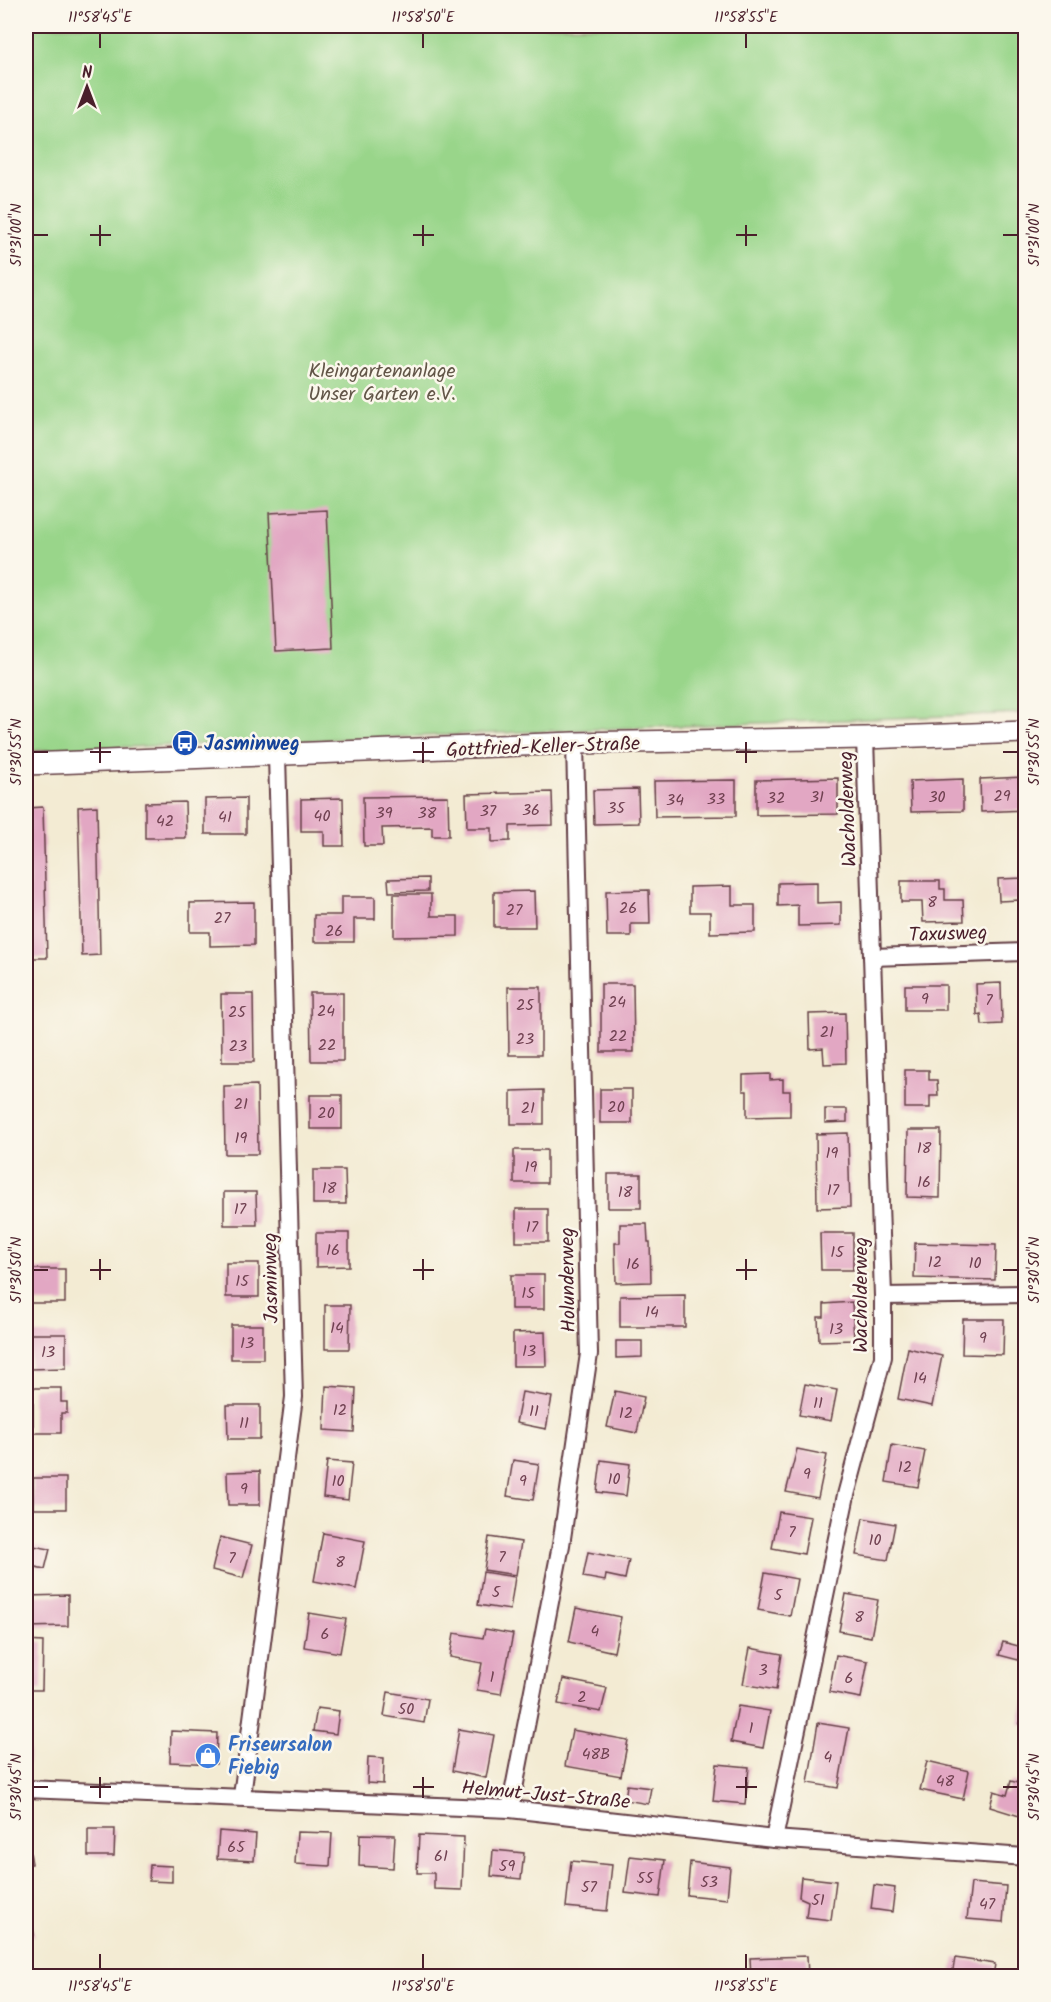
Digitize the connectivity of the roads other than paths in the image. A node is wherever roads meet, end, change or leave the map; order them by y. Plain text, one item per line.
1 (1026, 732) edge
2 (865, 738) junction
3 (575, 743) junction
4 (277, 755) junction
5 (26, 764) edge
6 (1026, 952) edge
7 (872, 957) junction
8 (1026, 1294) edge
9 (883, 1296) junction
10 (26, 1789) edge
11 (242, 1796) junction
12 (510, 1809) junction
13 (774, 1839) junction
14 (1026, 1857) edge

1 - 2 street, Gottfried-Keller-Straße
2 - 3 street, Gottfried-Keller-Straße
2 - 7 street, Wacholderweg
3 - 4 street, Gottfried-Keller-Straße
3 - 12 street, Holunderweg
4 - 5 street, Gottfried-Keller-Straße
4 - 11 street, Jasminweg
6 - 7 street, Taxusweg
7 - 9 street, Wacholderweg
8 - 9 street
9 - 13 street, Wacholderweg
10 - 11 street, Helmut-Just-Straße
11 - 12 street, Helmut-Just-Straße
12 - 13 street, Helmut-Just-Straße
13 - 14 street, Helmut-Just-Straße

